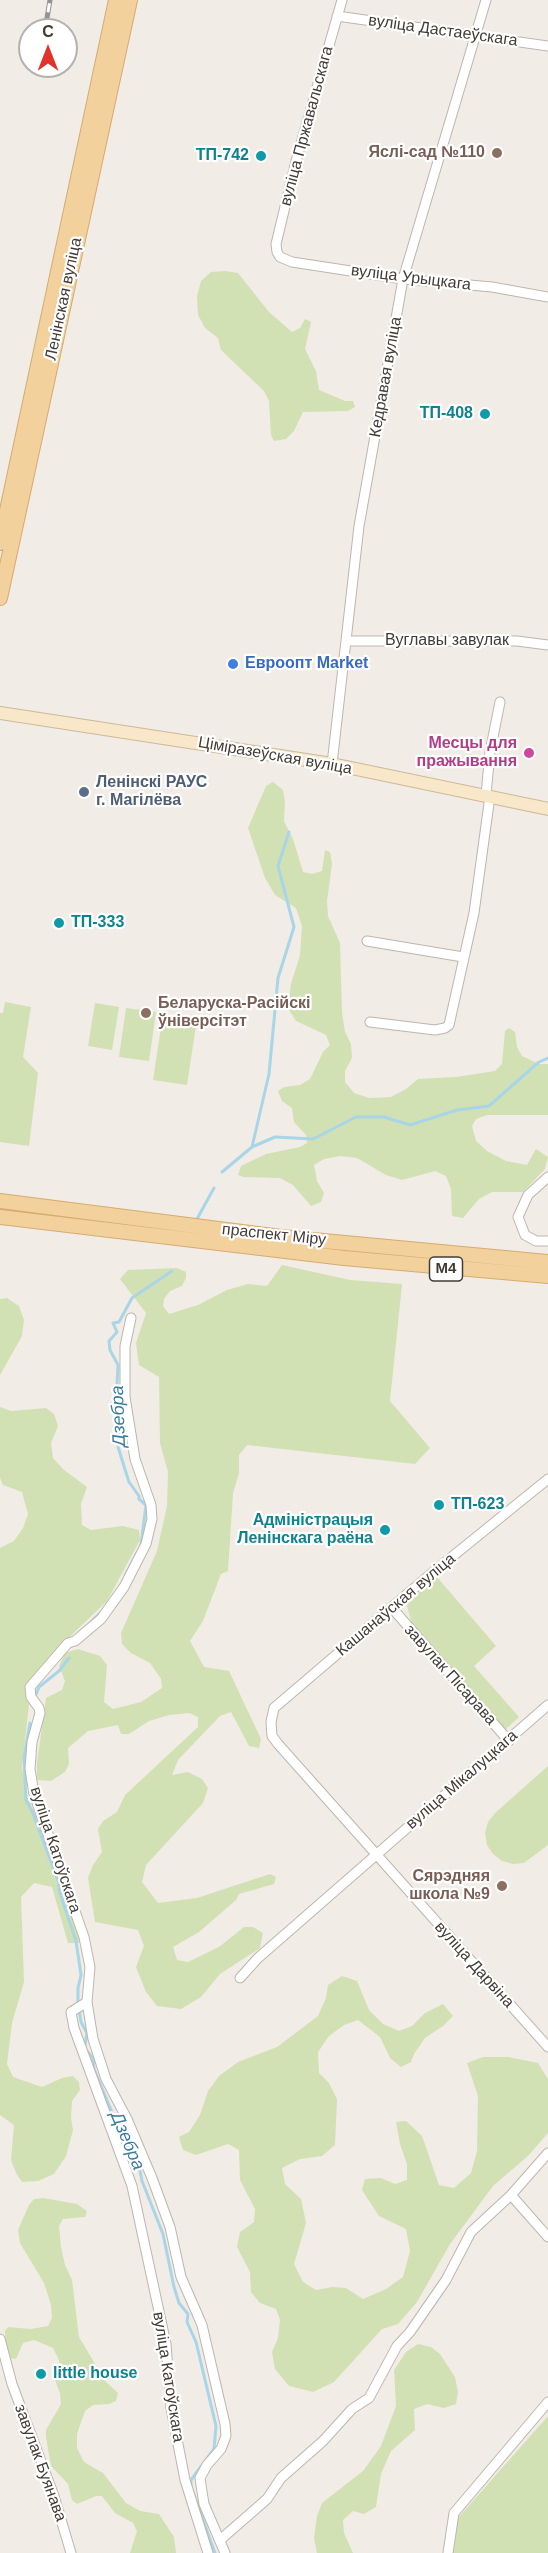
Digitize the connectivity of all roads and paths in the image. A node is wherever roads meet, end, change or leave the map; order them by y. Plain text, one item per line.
1 (116, 0) edge
2 (130, 0) edge
3 (342, 0) edge
4 (486, 0) edge
5 (337, 16) junction
6 (474, 37) junction
7 (548, 46) edge
8 (277, 252) joint
9 (403, 279) junction
10 (548, 297) edge
11 (0, 543) edge
12 (0, 598) edge
13 (346, 641) junction
14 (548, 645) edge
15 (500, 702) dead end
16 (0, 713) edge
17 (332, 764) junction
18 (488, 796) junction
19 (548, 809) edge
20 (367, 941) dead end
21 (463, 957) junction
22 (370, 1022) dead end
23 (548, 1177) edge
24 (0, 1201) edge
25 (0, 1217) edge
26 (91, 1221) junction
27 (548, 1241) edge
28 (280, 1244) junction
29 (548, 1262) edge
30 (548, 1276) edge
31 (130, 1318) dead end
32 (548, 1479) edge
33 (392, 1608) junction
34 (548, 1705) edge
35 (509, 1741) junction
36 (278, 1744) joint
37 (377, 1855) junction
38 (240, 1978) dead end
39 (87, 2002) junction
40 (548, 2047) edge
41 (548, 2153) edge
42 (511, 2195) junction
43 (548, 2237) edge
44 (0, 2339) edge
45 (548, 2402) edge
46 (220, 2540) junction
47 (71, 2553) edge
48 (208, 2553) edge
49 (225, 2553) edge
50 (448, 2553) edge

1 - 11 main road, Ленінская вуліца
2 - 12 main road, Ленінская вуліца
3 - 5 street, вуліца Пржавальскага
4 - 6 street, Кедравая вуліца
5 - 6 street, вуліца Дастаеўскага
5 - 8 street, вуліца Пржавальскага
6 - 7 street, вуліца Дастаеўскага
6 - 9 street, Кедравая вуліца
8 - 9 street, вуліца Урыцкага
9 - 10 street, вуліца Урыцкага
9 - 13 street, Кедравая вуліца
13 - 14 street, Вуглавы завулак
13 - 17 street, Кедравая вуліца
15 - 18 street
16 - 17 main road, Ціміразеўская вуліца
17 - 18 main road, Ціміразеўская вуліца
18 - 19 main road, Ціміразеўская вуліца
18 - 21 street
20 - 21 street
21 - 22 street
23 - 27 street
24 - 26 main road, праспект Міру / М4
25 - 26 main road, праспект Міру / М4
26 - 28 main road, праспект Міру / М4
28 - 29 main road, праспект Міру / М4
28 - 30 main road, праспект Міру / М4
31 - 39 street, вуліца Катоўскага
32 - 33 street, Кашанаўская вуліца
33 - 35 street, завулак Пісарава
33 - 36 street, Кашанаўская вуліца
34 - 35 street, вуліца Мікалуцкага
35 - 37 street, вуліца Мікалуцкага
36 - 37 street, вуліца Дарвіна
37 - 38 street
37 - 40 street, вуліца Дарвіна
39 - 46 street, вуліца Катоўскага
39 - 48 street, вуліца Катоўскага
41 - 42 street
42 - 43 street
42 - 46 street
44 - 47 street, завулак Буянава
45 - 50 street
46 - 49 street, вуліца Катоўскага

